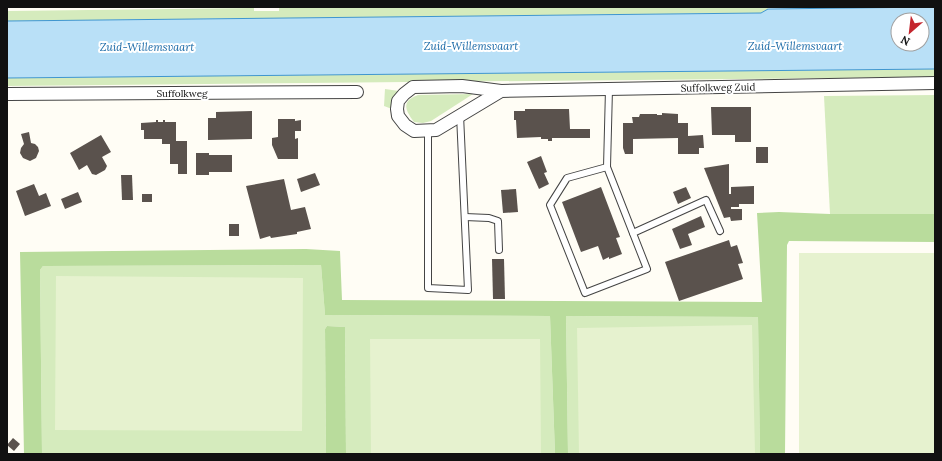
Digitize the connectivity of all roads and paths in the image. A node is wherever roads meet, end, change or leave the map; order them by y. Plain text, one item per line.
1 (935, 83) edge
2 (609, 89) junction
3 (501, 91) junction
4 (357, 92) dead end
5 (7, 94) edge
6 (460, 115) junction
7 (428, 130) junction
8 (607, 167) junction
9 (464, 217) junction
10 (720, 231) dead end
11 (633, 233) junction
12 (499, 250) dead end

1 - 2 street, Suffolkweg Zuid
2 - 3 street, Suffolkweg Zuid
2 - 8 lane
3 - 6 street, Suffolkweg Zuid
3 - 7 street, Suffolkweg Zuid
4 - 5 street, Suffolkweg
6 - 7 street, Suffolkweg Zuid
6 - 9 lane
7 - 9 lane
8 - 11 lane
8 - 11 lane
9 - 12 lane
10 - 11 lane

